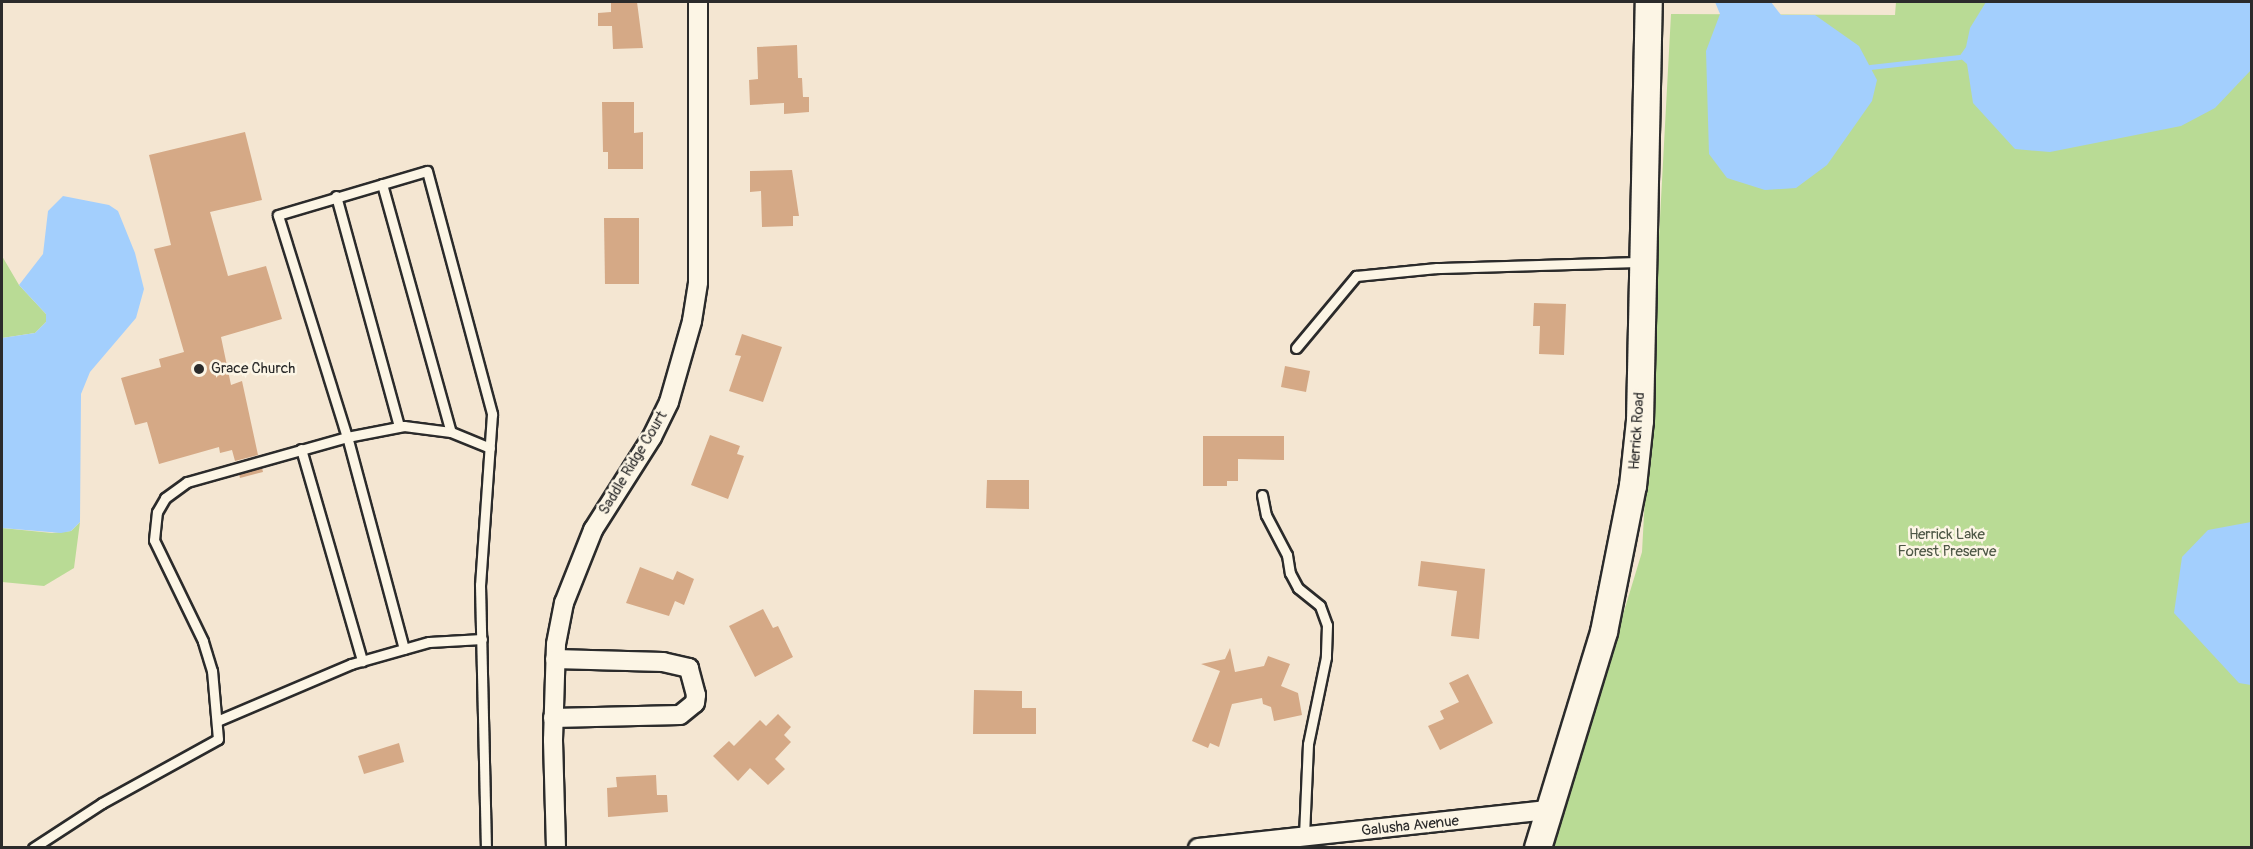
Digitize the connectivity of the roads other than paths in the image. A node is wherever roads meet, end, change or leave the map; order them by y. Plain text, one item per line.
1 (698, 2) edge
2 (1649, 2) edge
3 (382, 184) junction
4 (336, 196) junction
5 (1643, 262) junction
6 (1296, 348) dead end
7 (399, 427) junction
8 (451, 432) junction
9 (347, 437) junction
10 (490, 448) junction
11 (301, 449) junction
12 (1262, 495) dead end
13 (482, 639) junction
14 (404, 649) junction
15 (555, 659) junction
16 (362, 661) junction
17 (553, 718) junction
18 (217, 721) junction
19 (1550, 810) junction
20 (1304, 837) junction
21 (33, 848) edge
22 (486, 848) edge
23 (556, 848) edge
24 (1198, 848) edge
25 (1538, 848) edge

1 - 15 street, Saddle Ridge Court
2 - 5 street, Herrick Road
3 - 4 lane
3 - 8 lane
3 - 10 lane
4 - 7 lane
4 - 9 lane
5 - 6 lane
5 - 19 street, Herrick Road
7 - 8 lane
7 - 9 lane
8 - 10 lane
9 - 11 lane
9 - 14 lane
10 - 13 lane
11 - 16 lane
11 - 18 lane
12 - 20 lane
13 - 14 lane
13 - 22 lane
14 - 16 lane
15 - 17 street, Saddle Ridge Court
15 - 17 street
16 - 18 lane
17 - 23 street, Saddle Ridge Court
18 - 21 lane
19 - 20 street, Galusha Avenue
19 - 25 street, Herrick Road
20 - 24 street, Galusha Avenue

